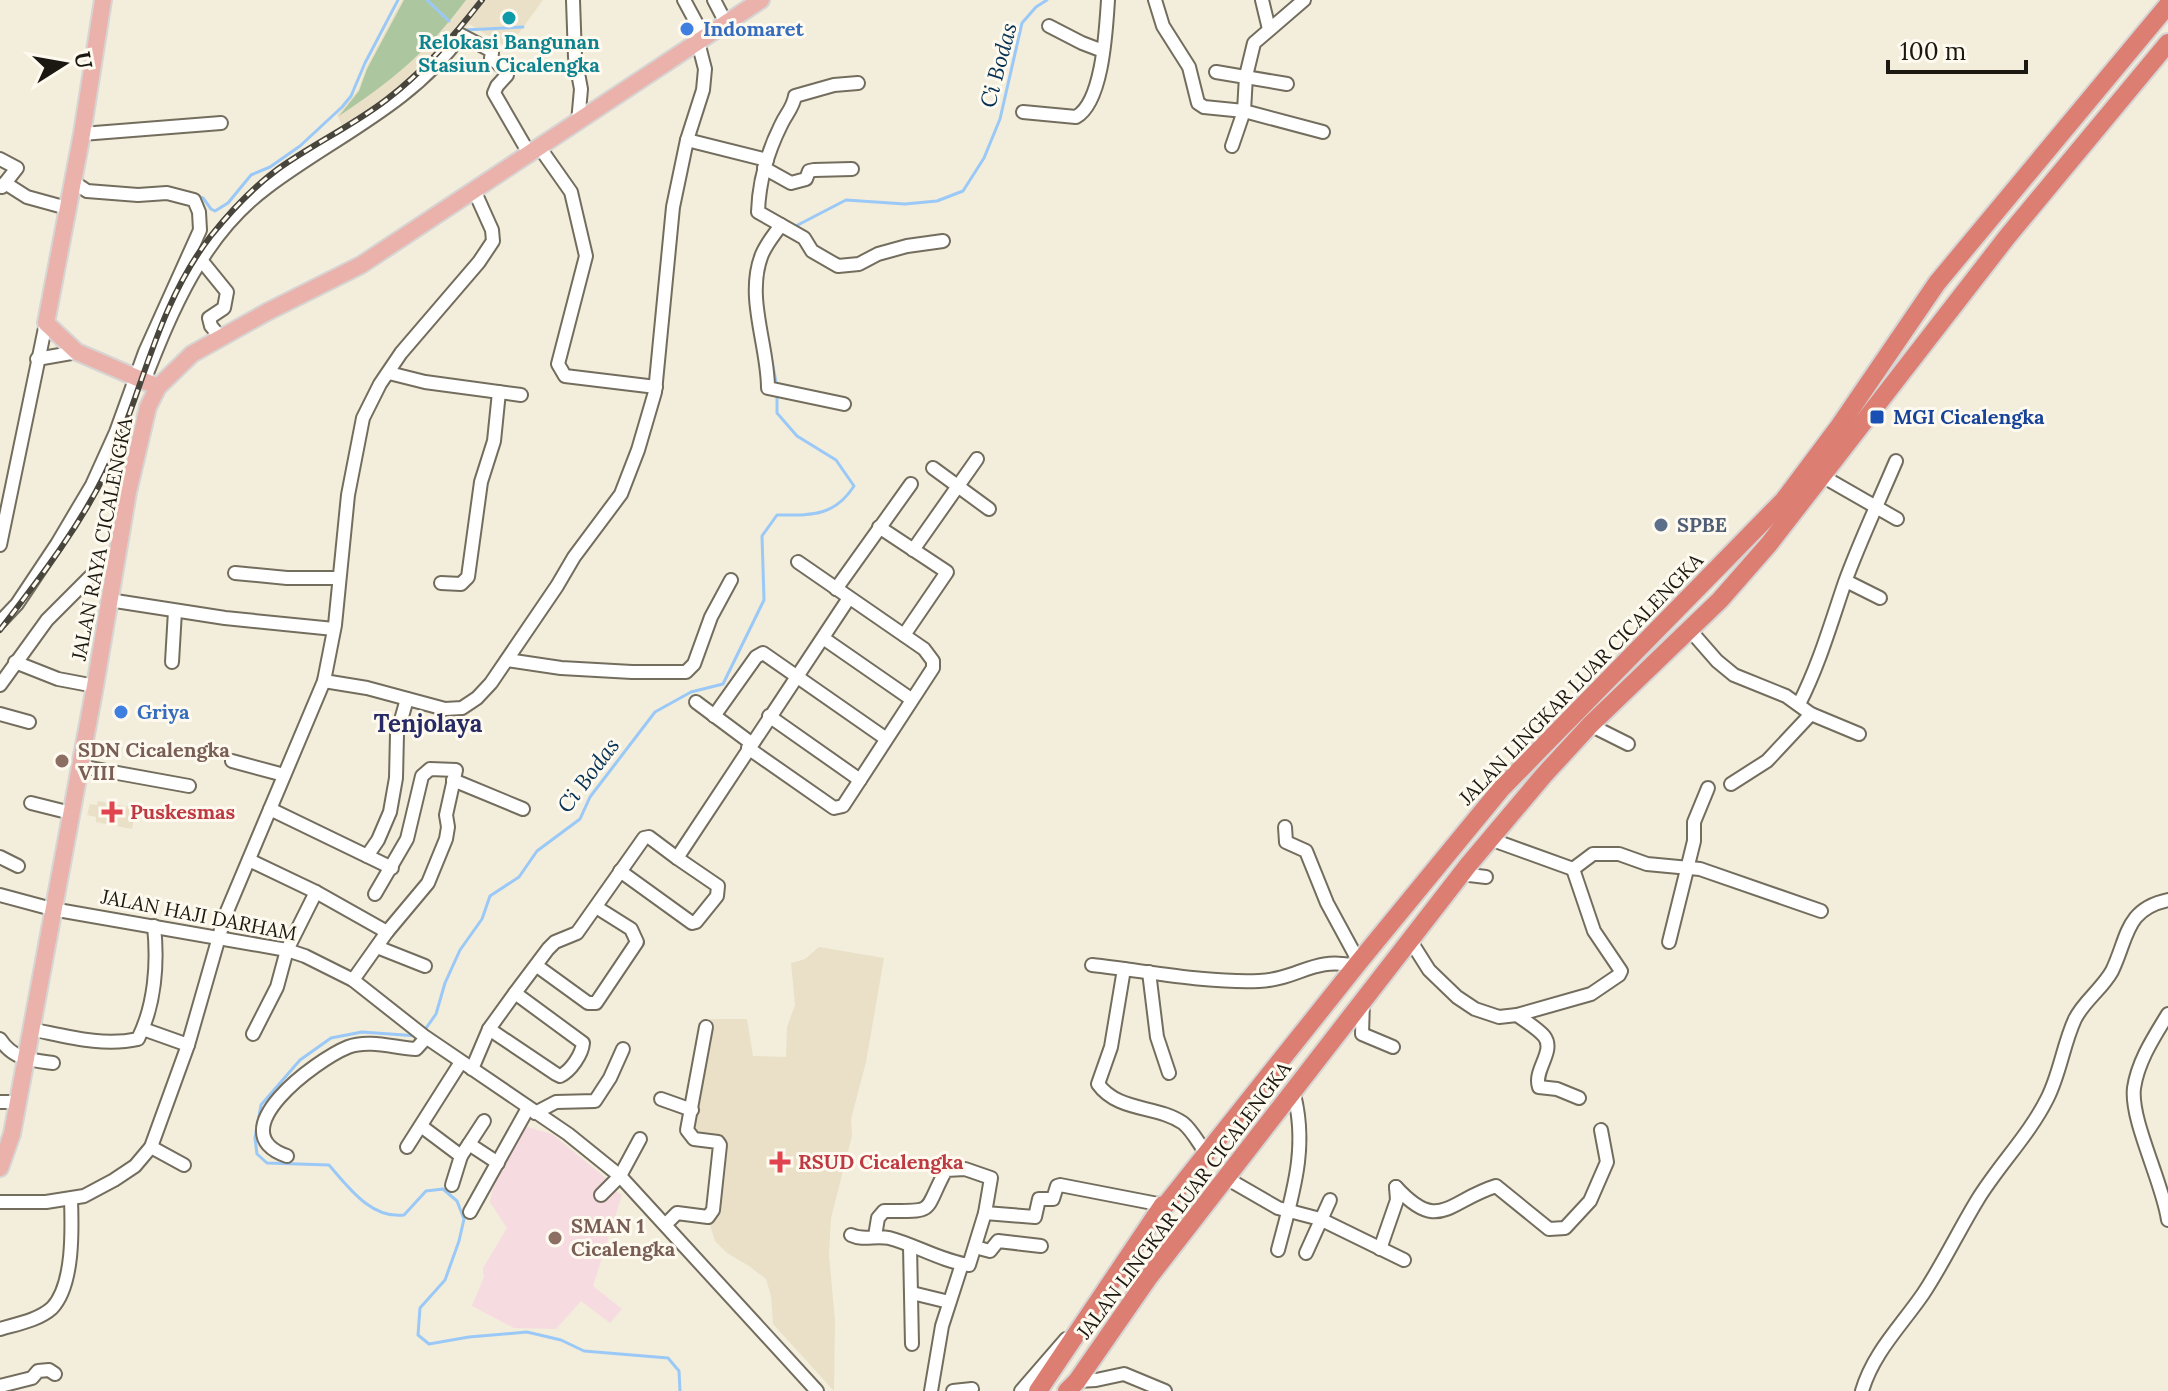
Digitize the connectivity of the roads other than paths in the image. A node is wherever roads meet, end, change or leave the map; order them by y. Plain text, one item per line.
1 (103, 0) edge
2 (573, 0) edge
3 (684, 0) edge
4 (714, 0) edge
5 (761, 0) edge
6 (1108, 0) edge
7 (1155, 0) edge
8 (1262, 0) edge
9 (1304, 0) edge
10 (2168, 5) edge
11 (726, 23) junction
12 (1049, 26) dead end
13 (1269, 29) junction
14 (701, 40) junction
15 (2168, 43) edge
16 (1103, 51) junction
17 (1216, 72) dead end
18 (1246, 76) junction
19 (858, 83) dead end
20 (1287, 84) dead end
21 (581, 89) junction
22 (604, 104) junction
23 (1244, 111) junction
24 (1023, 112) dead end
25 (578, 122) junction
26 (221, 123) dead end
27 (1323, 132) dead end
28 (82, 134) junction
29 (687, 140) junction
30 (1232, 146) dead end
31 (535, 151) junction
32 (0, 159) edge
33 (766, 164) junction
34 (852, 169) dead end
35 (72, 181) junction
36 (2, 186) edge
37 (474, 190) junction
38 (67, 208) junction
39 (782, 225) junction
40 (943, 241) dead end
41 (201, 260) junction
42 (46, 323) junction
43 (221, 338) junction
44 (77, 352) junction
45 (37, 359) junction
46 (389, 373) junction
47 (146, 382) junction
48 (656, 387) junction
49 (499, 392) junction
50 (521, 395) dead end
51 (844, 404) dead end
52 (977, 459) dead end
53 (1896, 461) dead end
54 (933, 468) dead end
55 (1822, 476) junction
56 (911, 484) dead end
57 (957, 487) junction
58 (1876, 506) junction
59 (989, 509) dead end
60 (4, 516) edge
61 (1897, 519) dead end
62 (879, 527) junction
63 (0, 545) edge
64 (119, 548) junction
65 (913, 550) junction
66 (798, 562) dead end
67 (235, 573) dead end
68 (339, 578) junction
69 (731, 580) dead end
70 (1846, 581) junction
71 (441, 583) dead end
72 (836, 589) junction
73 (849, 598) junction
74 (1880, 598) dead end
75 (109, 600) junction
76 (175, 611) junction
77 (0, 622) edge
78 (334, 629) junction
79 (1689, 629) junction
80 (904, 635) junction
81 (823, 638) junction
82 (507, 660) junction
83 (15, 662) junction
84 (172, 662) dead end
85 (798, 675) junction
86 (324, 681) junction
87 (0, 685) edge
88 (95, 686) junction
89 (407, 699) junction
90 (911, 699) junction
91 (696, 702) dead end
92 (1799, 704) junction
93 (0, 714) edge
94 (1811, 714) junction
95 (714, 716) junction
96 (769, 716) junction
97 (29, 722) dead end
98 (1590, 725) junction
99 (1859, 734) dead end
100 (885, 738) junction
101 (1628, 744) dead end
102 (750, 745) junction
103 (232, 761) dead end
104 (79, 766) junction
105 (284, 775) junction
106 (453, 780) junction
107 (860, 780) junction
108 (1731, 784) dead end
109 (189, 786) dead end
110 (1708, 788) dead end
111 (31, 803) dead end
112 (270, 809) junction
113 (523, 809) dead end
114 (71, 813) junction
115 (1285, 827) dead end
116 (1490, 839) junction
117 (367, 856) junction
118 (0, 857) edge
119 (677, 858) junction
120 (249, 860) junction
121 (18, 866) dead end
122 (1687, 866) junction
123 (392, 868) junction
124 (1573, 869) junction
125 (620, 871) junction
126 (1461, 874) junction
127 (1486, 877) dead end
128 (316, 892) junction
129 (375, 894) dead end
130 (0, 895) edge
131 (2168, 900) edge
132 (596, 907) junction
133 (52, 909) junction
134 (1821, 911) dead end
135 (154, 926) junction
136 (387, 932) junction
137 (220, 938) junction
138 (1410, 940) junction
139 (1669, 942) dead end
140 (377, 947) junction
141 (287, 950) junction
142 (1357, 964) junction
143 (1092, 965) dead end
144 (425, 966) dead end
145 (537, 966) junction
146 (1124, 969) junction
147 (1149, 972) junction
148 (353, 980) junction
149 (515, 993) junction
150 (1363, 1001) junction
151 (2168, 1014) edge
152 (1517, 1015) junction
153 (706, 1027) dead end
154 (30, 1029) junction
155 (143, 1029) junction
156 (489, 1029) junction
157 (253, 1034) dead end
158 (421, 1034) junction
159 (0, 1039) edge
160 (188, 1045) junction
161 (1393, 1047) dead end
162 (623, 1049) dead end
163 (25, 1059) junction
164 (53, 1063) dead end
165 (467, 1066) junction
166 (1169, 1073) dead end
167 (1293, 1091) junction
168 (1579, 1098) dead end
169 (661, 1099) dead end
170 (9, 1102) edge
171 (692, 1110) junction
172 (531, 1111) junction
173 (484, 1121) dead end
174 (421, 1126) junction
175 (1601, 1130) dead end
176 (640, 1139) dead end
177 (469, 1144) junction
178 (151, 1147) junction
179 (407, 1147) dead end
180 (1206, 1153) junction
181 (287, 1156) dead end
182 (461, 1156) junction
183 (498, 1163) junction
184 (184, 1165) dead end
185 (0, 1168) edge
186 (620, 1176) junction
187 (1226, 1178) junction
188 (452, 1185) dead end
189 (601, 1195) dead end
190 (71, 1199) junction
191 (1330, 1200) dead end
192 (0, 1202) edge
193 (1163, 1205) junction
194 (1288, 1211) junction
195 (470, 1212) dead end
196 (985, 1213) junction
197 (1320, 1219) junction
198 (2168, 1220) edge
199 (666, 1224) junction
200 (851, 1235) dead end
201 (875, 1236) junction
202 (910, 1246) junction
203 (1041, 1246) dead end
204 (975, 1247) junction
205 (1380, 1249) junction
206 (1278, 1250) dead end
207 (1306, 1253) dead end
208 (1404, 1260) dead end
209 (962, 1264) junction
210 (912, 1293) junction
211 (949, 1302) junction
212 (1096, 1308) junction
213 (0, 1329) edge
214 (912, 1344) dead end
215 (55, 1374) dead end
216 (1072, 1386) edge
217 (2, 1388) edge
218 (972, 1389) dead end
219 (817, 1391) edge
220 (931, 1391) edge
221 (953, 1391) edge
222 (1021, 1391) edge
223 (1038, 1391) edge
224 (1165, 1391) edge
225 (1862, 1391) edge

1 - 28 main road
2 - 21 street
3 - 14 street
4 - 11 street
5 - 11 main road, JALAN RAYA CICALENGKA
6 - 16 street
7 - 23 street
8 - 13 street
9 - 13 street
10 - 142 highway, JALAN LINGKAR LUAR CICALENGKA
11 - 14 main road, JALAN RAYA CICALENGKA
12 - 16 street
13 - 18 street
14 - 22 main road, JALAN RAYA CICALENGKA
14 - 29 street
15 - 55 highway, JALAN LINGKAR LUAR CICALENGKA
16 - 24 street
17 - 18 street
18 - 20 street
18 - 23 street
19 - 33 street
21 - 22 street
21 - 25 street
22 - 25 main road, JALAN RAYA CICALENGKA
23 - 27 street
23 - 30 street
25 - 31 main road, JALAN RAYA CICALENGKA
26 - 28 street
28 - 35 main road
29 - 33 street
29 - 48 street
31 - 37 main road, JALAN RAYA CICALENGKA
31 - 41 street
31 - 48 street
32 - 36 street
33 - 34 street
33 - 39 street
35 - 38 main road
35 - 47 street
36 - 38 street
37 - 43 main road, JALAN RAYA CICALENGKA
37 - 46 street
38 - 42 main road
39 - 40 street
39 - 51 street
41 - 43 street
41 - 47 street
42 - 44 main road
42 - 45 street
43 - 47 main road, JALAN RAYA CICALENGKA
44 - 45 street
44 - 47 main road
45 - 60 street
46 - 49 street
46 - 68 street
47 - 64 main road, JALAN RAYA CICALENGKA
47 - 77 street
48 - 82 street
49 - 50 street
49 - 71 street
52 - 57 street
53 - 58 street
54 - 57 street
55 - 58 street
55 - 79 highway, JALAN LINGKAR LUAR CICALENGKA
56 - 62 street
57 - 59 street
57 - 65 street
58 - 61 street
58 - 70 street
60 - 63 street
62 - 65 street
62 - 72 street
64 - 75 main road, JALAN RAYA CICALENGKA
64 - 83 street
65 - 80 street
66 - 72 street
67 - 68 street
68 - 78 street
69 - 82 street
70 - 74 street
70 - 92 street
72 - 73 street
73 - 80 street
73 - 81 street
75 - 76 street
75 - 88 main road, JALAN RAYA CICALENGKA
76 - 78 street
76 - 84 street
78 - 86 street
79 - 92 street
79 - 98 highway, JALAN LINGKAR LUAR CICALENGKA
80 - 90 street
81 - 85 street
81 - 90 street
82 - 89 street
83 - 87 street
83 - 88 street
85 - 95 street
85 - 96 street
85 - 100 street
86 - 89 street
86 - 105 street
88 - 104 main road, JALAN RAYA CICALENGKA
89 - 117 street
90 - 100 street
91 - 95 street
92 - 94 street
93 - 97 street
94 - 99 street
94 - 108 street
95 - 102 street
96 - 102 street
96 - 107 street
98 - 101 street
98 - 116 highway, JALAN LINGKAR LUAR CICALENGKA
100 - 107 street
102 - 107 street
102 - 119 street
103 - 105 street
104 - 109 street
104 - 114 main road, JALAN RAYA CICALENGKA
105 - 112 street
106 - 113 street
106 - 123 street
106 - 136 street
110 - 122 street
111 - 114 street
112 - 117 street
112 - 120 street
114 - 133 main road, JALAN RAYA CICALENGKA
115 - 142 street
116 - 124 street
116 - 126 highway, JALAN LINGKAR LUAR CICALENGKA
117 - 123 street
118 - 121 street
119 - 125 street
119 - 125 street
120 - 128 street
120 - 137 street
122 - 124 street
122 - 134 street
122 - 139 street
123 - 129 street
124 - 152 street
125 - 132 street
126 - 127 street
126 - 138 highway, JALAN LINGKAR LUAR CICALENGKA
128 - 136 street
128 - 141 street
130 - 133 street, JALAN HAJI DARHAM
131 - 225 street
132 - 145 street
132 - 145 street
133 - 135 street, JALAN HAJI DARHAM
133 - 154 main road, JALAN RAYA CICALENGKA
135 - 137 street, JALAN HAJI DARHAM
135 - 155 street
136 - 140 street
137 - 141 street, JALAN HAJI DARHAM
137 - 160 street
138 - 150 highway, JALAN LINGKAR LUAR CICALENGKA
138 - 152 street
140 - 144 street
140 - 148 street
141 - 148 street, JALAN HAJI DARHAM
141 - 157 street
142 - 147 street
142 - 180 highway, JALAN LINGKAR LUAR CICALENGKA
143 - 146 street
145 - 149 street
146 - 147 street
146 - 180 street
147 - 166 street
148 - 158 street, JALAN HAJI DARHAM
149 - 156 street
149 - 156 street
150 - 161 street
150 - 167 highway, JALAN LINGKAR LUAR CICALENGKA
151 - 198 street
152 - 168 street
153 - 171 street
154 - 155 street
154 - 163 main road, JALAN RAYA CICALENGKA
155 - 160 street
156 - 165 street
158 - 165 street, JALAN HAJI DARHAM
158 - 181 street
159 - 163 street
160 - 178 street
162 - 172 street
163 - 164 street
163 - 170 main road, JALAN RAYA CICALENGKA
165 - 172 street, JALAN HAJI DARHAM
165 - 174 street
167 - 187 highway, JALAN LINGKAR LUAR CICALENGKA
167 - 194 street
169 - 171 street
170 - 185 main road, JALAN RAYA CICALENGKA
171 - 199 street
172 - 183 street
172 - 186 street, JALAN HAJI DARHAM
173 - 177 street
174 - 179 street
174 - 182 street
175 - 205 street
176 - 186 street
177 - 182 street
177 - 183 street
178 - 184 street
178 - 190 street
180 - 193 highway, JALAN LINGKAR LUAR CICALENGKA
182 - 188 street
183 - 195 street
186 - 189 street
186 - 199 street, JALAN HAJI DARHAM
187 - 194 street
187 - 216 highway, JALAN LINGKAR LUAR CICALENGKA
190 - 192 street
190 - 213 street
191 - 197 street
193 - 196 street
193 - 212 highway, JALAN LINGKAR LUAR CICALENGKA
194 - 197 street
194 - 206 street
196 - 201 street
196 - 204 street
197 - 205 street
197 - 207 street
199 - 219 street, JALAN HAJI DARHAM
200 - 201 street
201 - 202 street
202 - 209 street
202 - 210 street
203 - 204 street
204 - 209 street
205 - 208 street
209 - 211 street
210 - 211 street
210 - 214 street
211 - 220 street
212 - 222 street
212 - 223 highway, JALAN LINGKAR LUAR CICALENGKA
215 - 217 street
216 - 224 street
218 - 221 street

